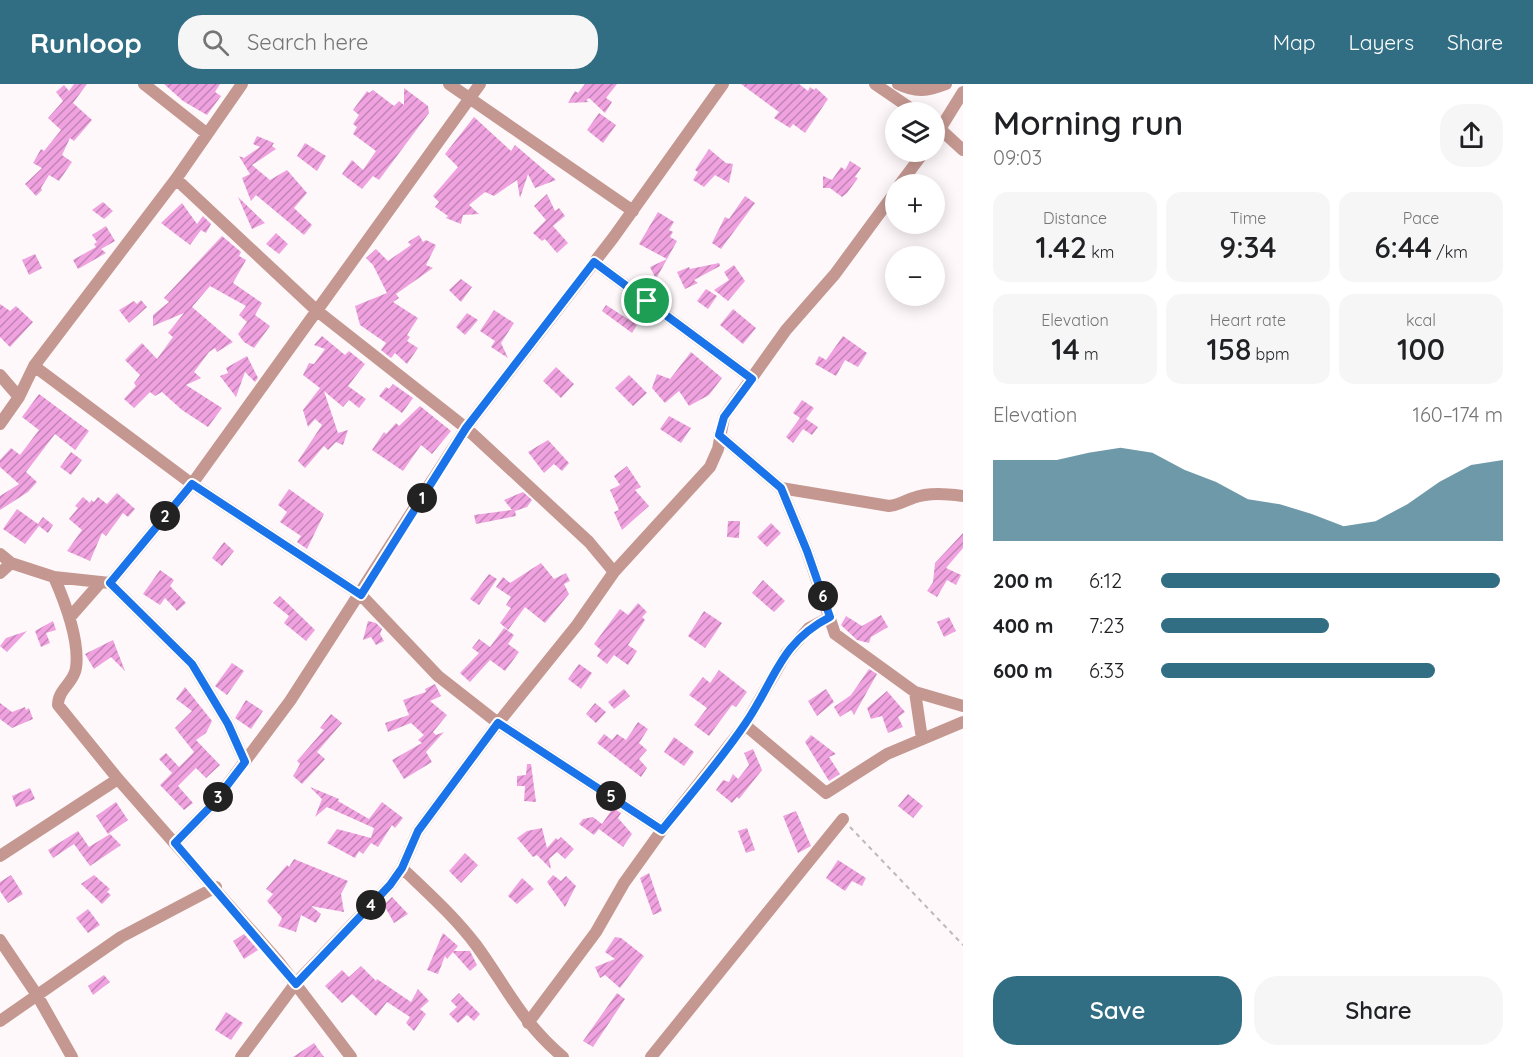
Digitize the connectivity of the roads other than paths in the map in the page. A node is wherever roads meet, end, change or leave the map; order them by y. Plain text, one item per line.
1 (144, 84) edge
2 (242, 84) edge
3 (449, 84) edge
4 (480, 84) edge
5 (723, 84) edge
6 (875, 84) edge
7 (898, 84) edge
8 (946, 84) edge
9 (963, 92) edge
10 (470, 98) junction
11 (901, 102) edge
12 (945, 117) edge
13 (206, 133) junction
14 (945, 137) edge
15 (963, 150) edge
16 (176, 179) junction
17 (885, 206) edge
18 (633, 211) junction
19 (594, 262) junction
20 (316, 310) junction
21 (34, 366) junction
22 (0, 375) edge
23 (752, 379) junction
24 (20, 397) junction
25 (0, 424) edge
26 (466, 428) junction
27 (719, 435) junction
28 (192, 484) junction
29 (781, 488) junction
30 (963, 496) edge
31 (0, 554) edge
32 (10, 563) junction
33 (614, 572) junction
34 (0, 573) edge
35 (54, 577) junction
36 (105, 583) junction
37 (361, 595) junction
38 (70, 616) junction
39 (830, 617) junction
40 (915, 692) junction
41 (963, 706) edge
42 (963, 722) edge
43 (498, 723) junction
44 (745, 725) junction
45 (922, 739) junction
46 (245, 762) junction
47 (118, 779) junction
48 (843, 819) road end
49 (662, 830) junction
50 (175, 843) junction
51 (0, 856) edge
52 (402, 868) junction
53 (216, 887) junction
54 (0, 940) edge
55 (296, 984) junction
56 (37, 995) junction
57 (0, 1021) edge
58 (528, 1023) junction
59 (72, 1057) edge
60 (241, 1057) edge
61 (351, 1057) edge
62 (563, 1057) edge
63 (651, 1057) edge

1 - 13 street
2 - 13 street
3 - 10 street
4 - 10 street
5 - 18 street
6 - 11 street
7 - 8 street
9 - 12 street
10 - 18 street
10 - 20 street
13 - 16 street
14 - 15 street
16 - 20 street
16 - 21 street
17 - 23 street
18 - 19 street
19 - 23 street
19 - 26 street
20 - 26 street
20 - 28 street
21 - 24 street
21 - 28 street
22 - 24 street
23 - 27 street
24 - 25 street
26 - 33 street
26 - 37 street
27 - 29 street
27 - 33 street
28 - 36 street
28 - 37 street
29 - 30 street
29 - 39 street
31 - 32 street
32 - 34 street
32 - 35 street
33 - 43 street
35 - 36 street
35 - 38 street
36 - 38 street
36 - 46 street
37 - 43 street
37 - 46 street
38 - 47 street
39 - 40 street
39 - 44 street
40 - 41 street
40 - 45 street
42 - 45 street
43 - 49 street
43 - 52 street
44 - 45 street
44 - 49 street
46 - 50 street
47 - 50 street
47 - 51 street
48 - 63 street
49 - 58 street
50 - 53 street
52 - 55 street
52 - 58 street
53 - 55 street
53 - 56 street
54 - 56 street
55 - 60 street
55 - 61 street
56 - 57 street
56 - 59 street
58 - 62 street

